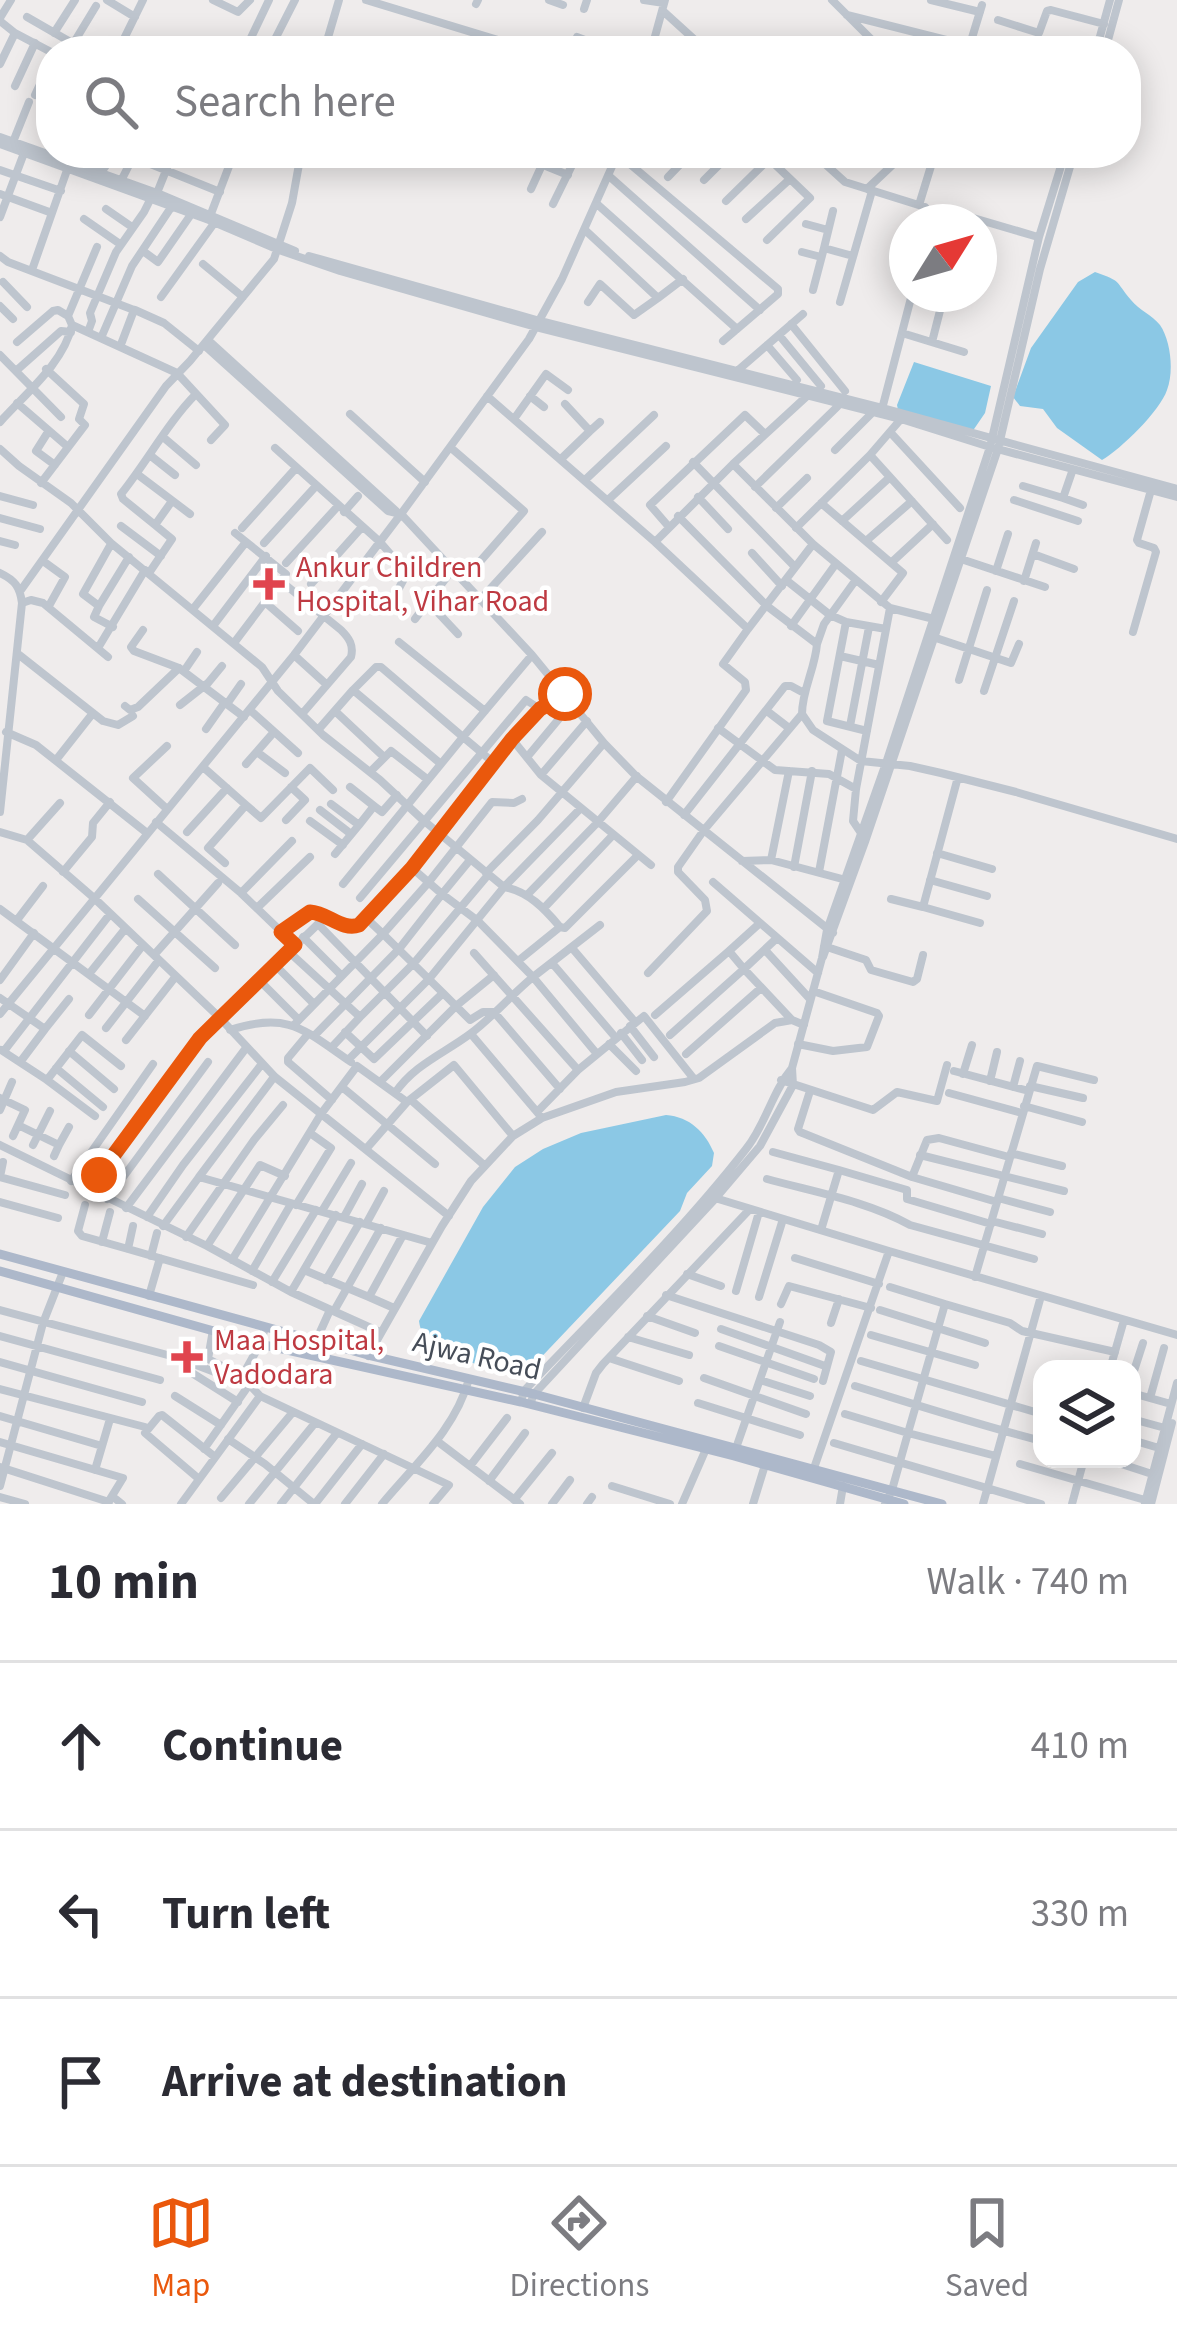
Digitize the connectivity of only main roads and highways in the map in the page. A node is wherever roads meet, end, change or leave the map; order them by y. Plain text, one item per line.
1 (0, 1254) edge
2 (0, 1271) edge
3 (367, 1361) junction
4 (582, 1412) junction
5 (735, 1452) junction
6 (812, 1473) junction
7 (888, 1498) edge
8 (904, 1504) edge
9 (943, 1504) edge

1 - 3 main road, Ajwa Road
2 - 3 main road, Ajwa Road
3 - 4 main road, Ajwa Road
4 - 5 main road, Ajwa Road
4 - 5 main road, Ajwa Road
5 - 6 main road, Ajwa Road
5 - 6 main road, Ajwa Road
6 - 7 main road, Ajwa Road
6 - 7 main road, Ajwa Road
7 - 8 main road, Ajwa Road
7 - 9 main road, Ajwa Road

